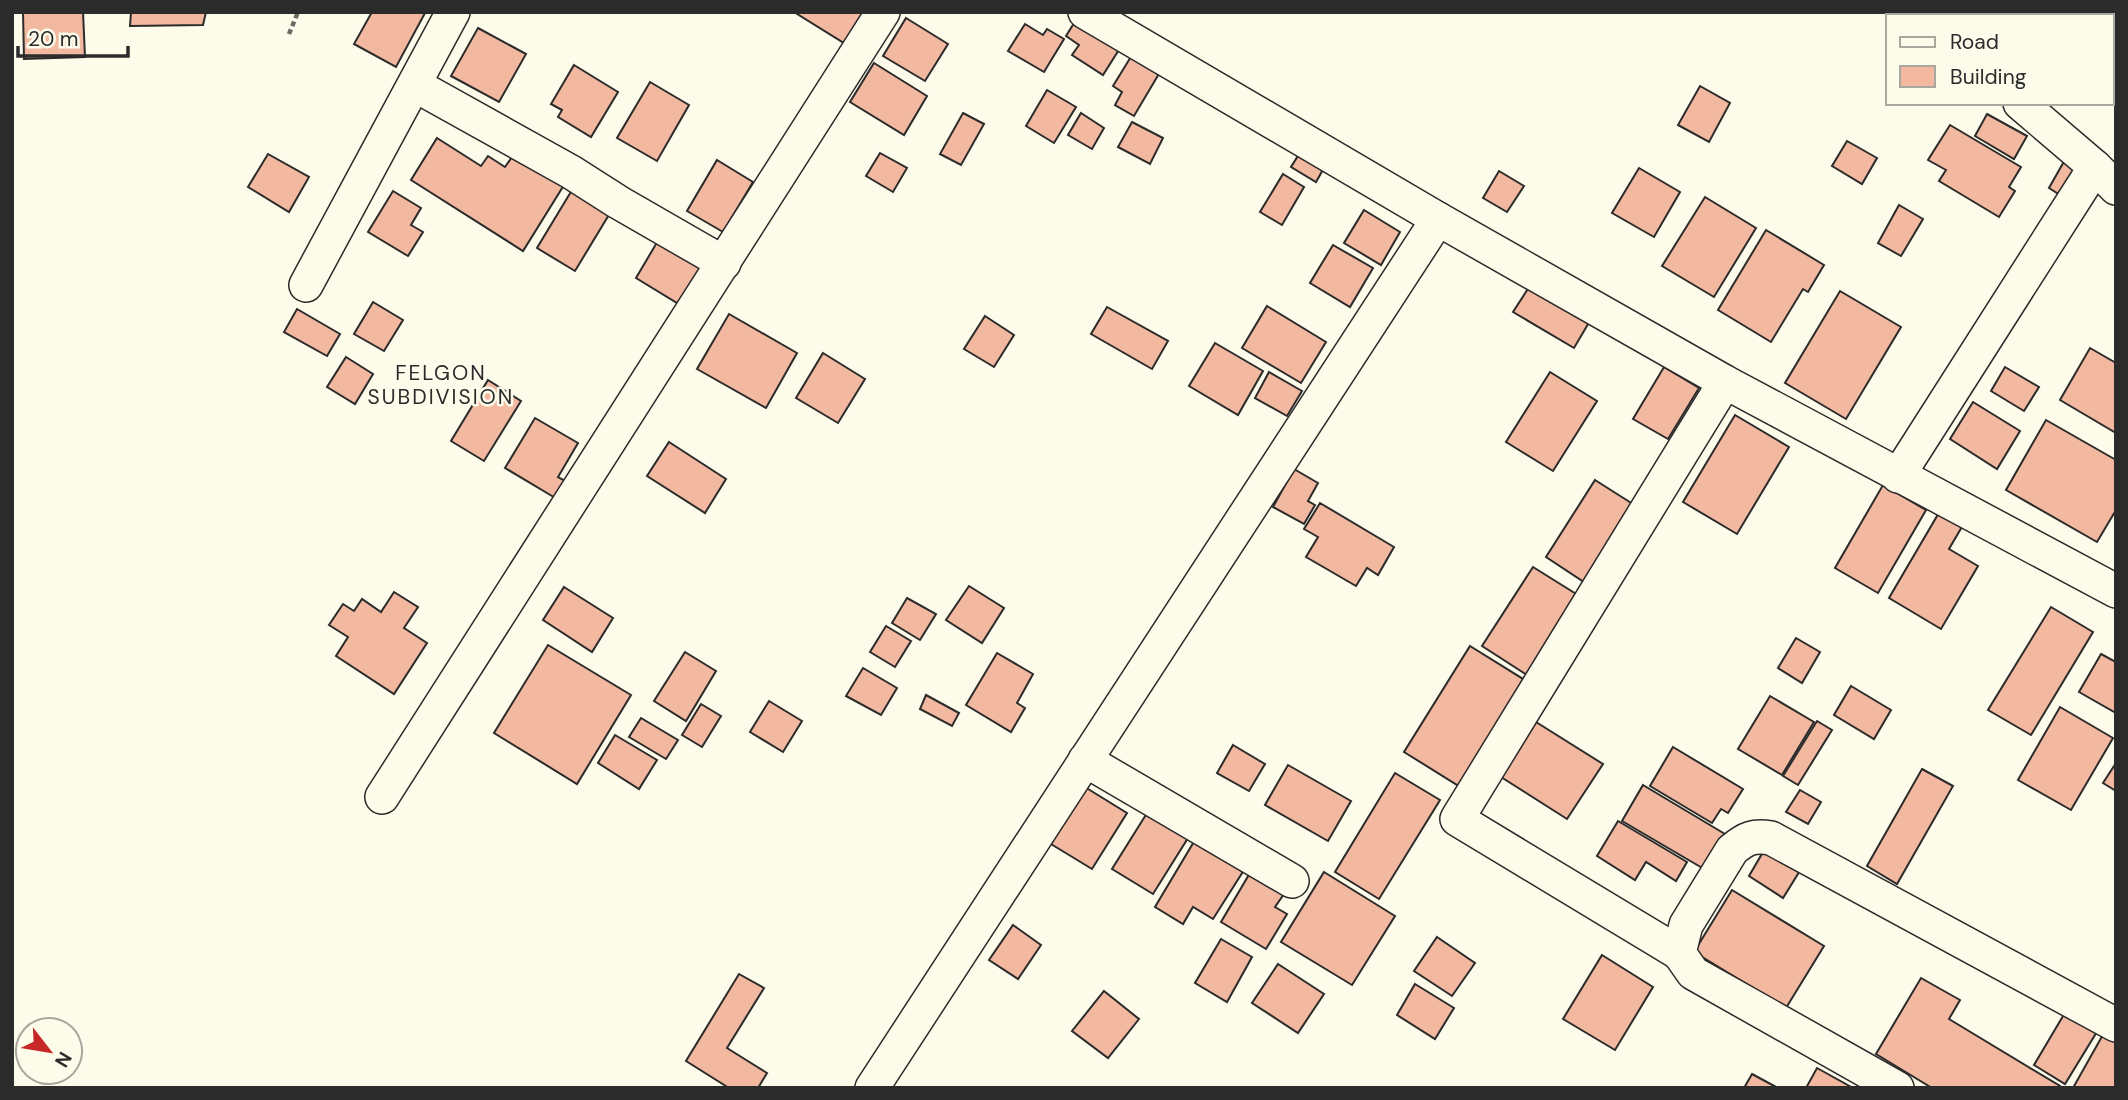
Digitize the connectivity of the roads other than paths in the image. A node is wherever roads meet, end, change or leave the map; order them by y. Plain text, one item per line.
1 (453, 12) edge
2 (883, 12) edge
3 (1085, 12) edge
4 (415, 85) junction
5 (2022, 105) edge
6 (2106, 177) edge
7 (1438, 219) junction
8 (724, 263) junction
9 (306, 285) dead end
10 (1725, 382) junction
11 (1898, 476) junction
12 (2116, 591) edge
13 (1085, 761) junction
14 (382, 797) dead end
15 (1292, 881) dead end
16 (1679, 953) junction
17 (2116, 1025) edge
18 (872, 1088) edge
19 (1897, 1088) edge

1 - 4 street
2 - 8 street
3 - 7 street
4 - 8 street
4 - 9 street
5 - 6 street
6 - 11 street
7 - 10 street
7 - 13 street
8 - 14 street
10 - 11 street
10 - 16 street
11 - 12 street
13 - 15 street
13 - 18 street
16 - 17 street
16 - 19 street

